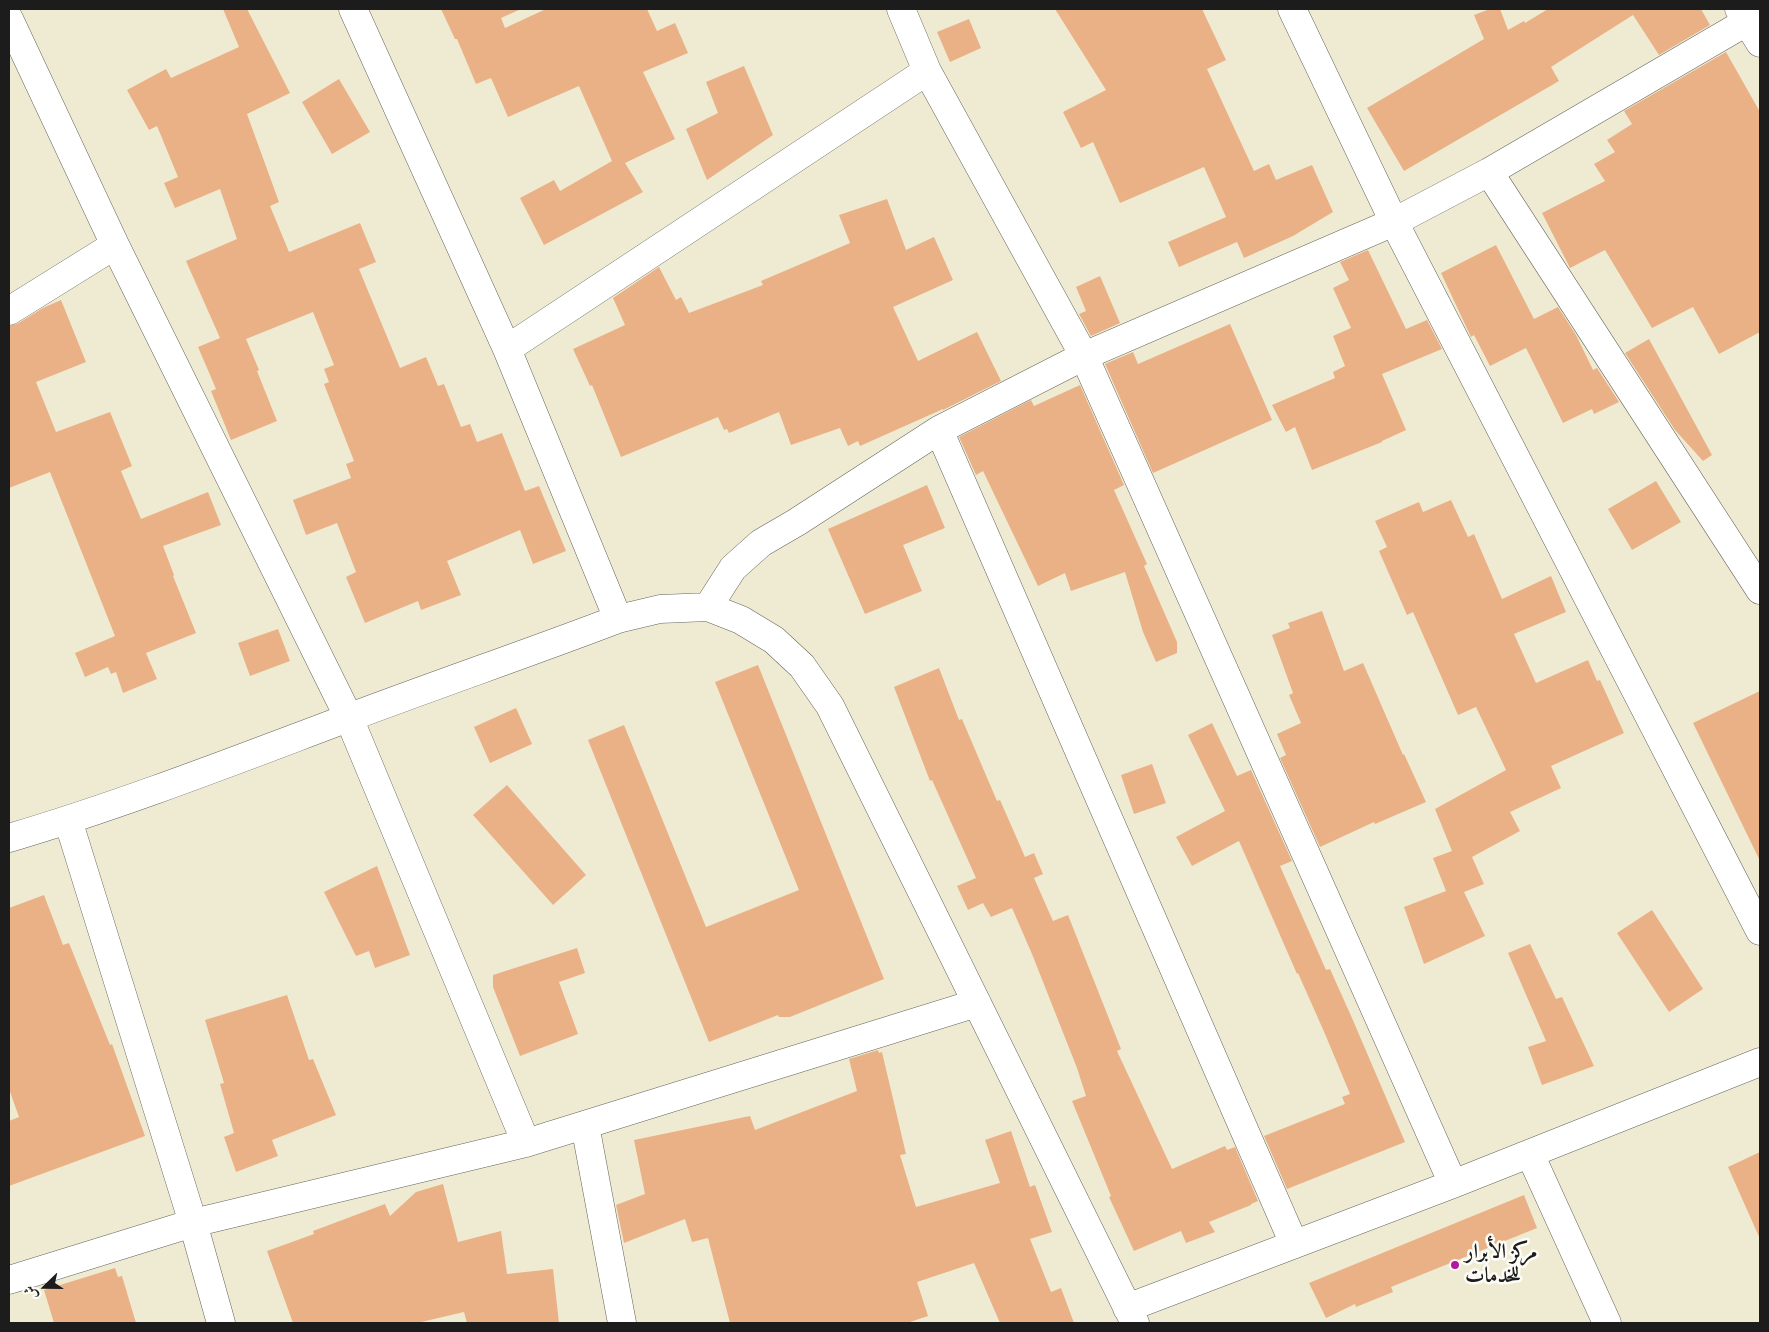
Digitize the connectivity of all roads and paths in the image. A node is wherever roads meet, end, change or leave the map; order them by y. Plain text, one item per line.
1 (353, 9) edge
2 (901, 9) edge
3 (1292, 9) edge
4 (9, 19) edge
5 (1752, 22) edge
6 (927, 71) junction
7 (1489, 172) junction
8 (1394, 222) junction
9 (115, 245) junction
10 (9, 311) edge
11 (508, 349) junction
12 (1084, 356) junction
13 (939, 430) junction
14 (1760, 590) edge
15 (708, 607) junction
16 (618, 619) junction
17 (349, 718) junction
18 (68, 820) junction
19 (9, 838) edge
20 (1760, 931) edge
21 (977, 1003) junction
22 (1760, 1062) edge
23 (585, 1125) junction
24 (526, 1142) junction
25 (1530, 1154) junction
26 (1453, 1184) junction
27 (193, 1223) junction
28 (1294, 1244) junction
29 (9, 1280) edge
30 (1131, 1316) edge
31 (221, 1323) edge
32 (622, 1323) edge
33 (1607, 1323) edge

1 - 11 street
2 - 6 street
3 - 8 street
4 - 9 street
5 - 7 street
6 - 11 street
6 - 12 street
7 - 8 street
7 - 14 street
8 - 12 street
8 - 20 street
9 - 10 street
9 - 17 street
11 - 16 street
12 - 13 street
12 - 26 street
13 - 15 street
13 - 28 street
15 - 16 street
15 - 21 street
16 - 17 street
17 - 18 street
17 - 24 street
18 - 19 street
18 - 27 street
21 - 23 street
21 - 30 street
22 - 25 street
23 - 24 street
23 - 32 street
24 - 27 street
25 - 26 street
25 - 33 street
26 - 28 street
27 - 29 street
27 - 31 street
28 - 30 street

